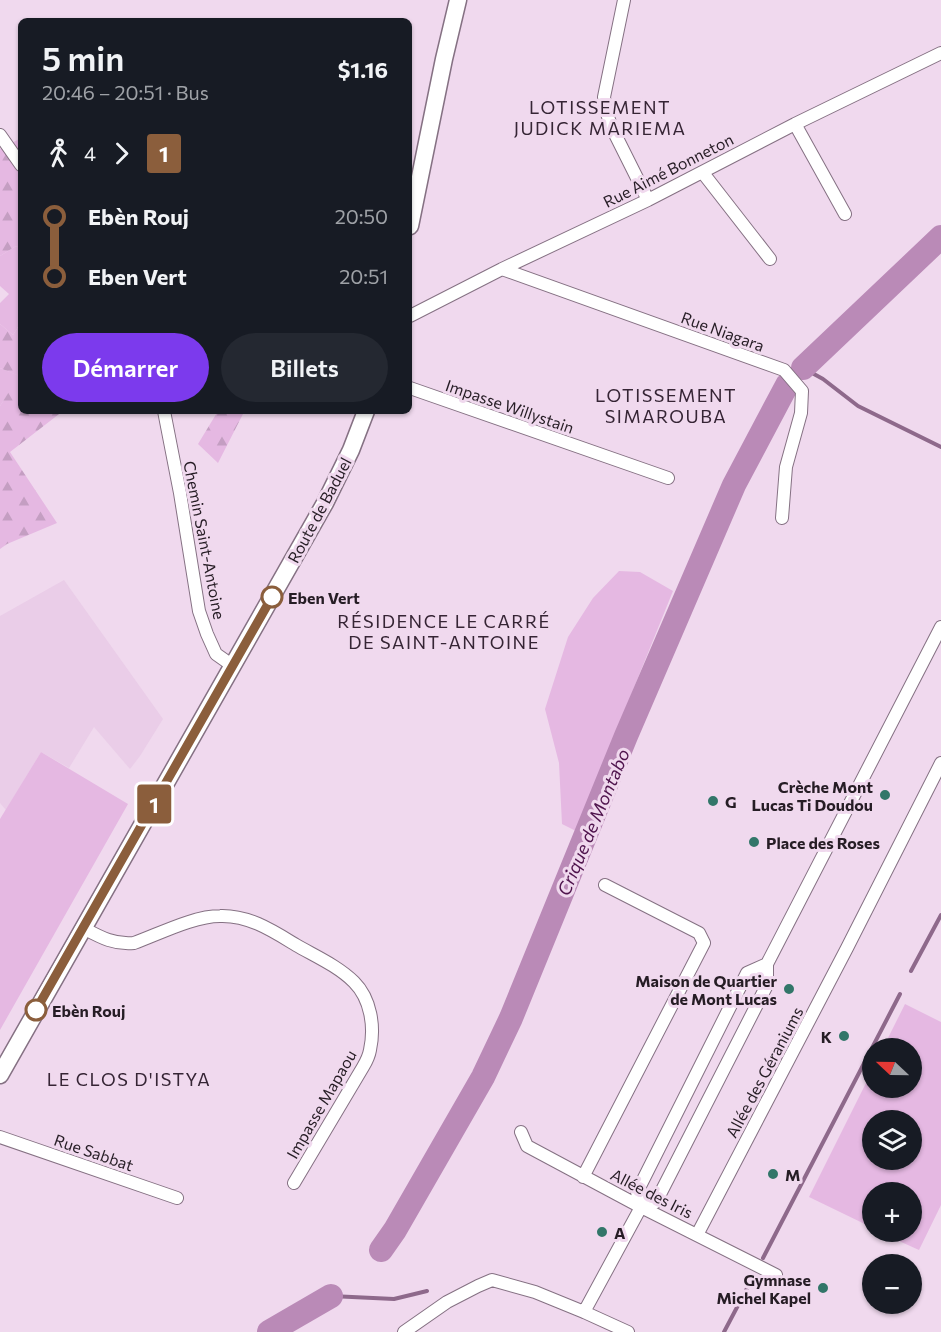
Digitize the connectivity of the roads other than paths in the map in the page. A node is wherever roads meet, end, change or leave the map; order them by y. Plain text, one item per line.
1 (458, 0) edge
2 (624, 0) edge
3 (941, 53) edge
4 (795, 124) junction
5 (0, 135) edge
6 (18, 161) edge
7 (703, 172) junction
8 (648, 200) junction
9 (845, 214) dead end
10 (412, 216) edge
11 (770, 259) dead end
12 (502, 269) junction
13 (412, 315) edge
14 (412, 389) edge
15 (165, 414) edge
16 (365, 414) edge
17 (668, 478) dead end
18 (782, 518) dead end
19 (941, 627) edge
20 (233, 666) junction
21 (941, 763) edge
22 (605, 885) dead end
23 (83, 928) junction
24 (767, 964) junction
25 (0, 1075) edge
26 (521, 1132) dead end
27 (0, 1137) edge
28 (583, 1177) junction
29 (294, 1183) dead end
30 (177, 1198) dead end
31 (641, 1207) junction
32 (697, 1235) junction
33 (776, 1275) dead end
34 (585, 1312) junction
35 (404, 1332) edge
36 (628, 1332) edge

1 - 10 main road
2 - 8 street
3 - 4 street, Rue Aimé Bonneton
4 - 7 street, Rue Aimé Bonneton
4 - 9 street
5 - 6 street
7 - 8 street, Rue Aimé Bonneton
7 - 11 street
8 - 12 street, Rue Aimé Bonneton
12 - 13 street, Rue Aimé Bonneton
12 - 18 street, Rue Niagara
14 - 17 street, Impasse Willystain
15 - 20 street, Chemin Saint-Antoine
16 - 20 main road, Route de Baduel
19 - 24 street
20 - 23 main road, Route de Baduel
21 - 32 street, Allée des Géraniums
22 - 28 street
23 - 25 main road, Route de Baduel
23 - 29 street, Impasse Mapaou
24 - 31 street
24 - 31 street
26 - 28 street, Allée des Iris
27 - 30 street, Rue Sabbat
28 - 31 street, Allée des Iris
31 - 32 street, Allée des Iris
31 - 34 street
32 - 33 street, Allée des Iris
34 - 35 street
34 - 36 street

